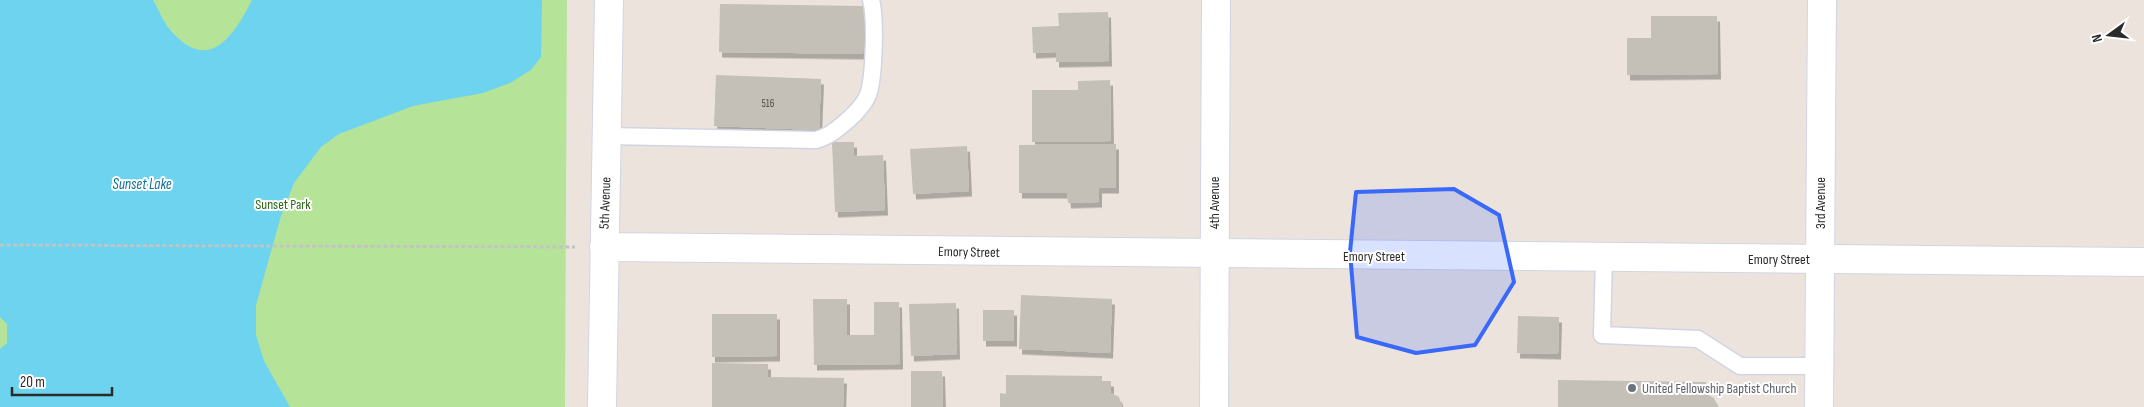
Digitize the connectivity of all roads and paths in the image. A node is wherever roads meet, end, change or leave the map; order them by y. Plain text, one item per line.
1 (609, 0) edge
2 (871, 0) edge
3 (1216, 0) edge
4 (1822, 0) edge
5 (608, 136) junction
6 (0, 245) edge
7 (604, 247) junction
8 (1214, 255) junction
9 (1604, 258) junction
10 (1820, 259) junction
11 (2144, 262) edge
12 (1819, 366) junction
13 (602, 407) edge
14 (1214, 407) edge
15 (1819, 407) edge

1 - 5 street, 5th Avenue
2 - 5 lane
3 - 8 street, 4th Avenue
4 - 10 street, 3rd Avenue
5 - 7 street, 5th Avenue
6 - 7 path
7 - 8 street, Emory Street
7 - 13 street, 5th Avenue
8 - 9 street, Emory Street
8 - 14 street, 4th Avenue
9 - 10 street, Emory Street
9 - 12 lane
10 - 11 street, Emory Street
10 - 12 street, 3rd Avenue
12 - 15 street, 3rd Avenue

